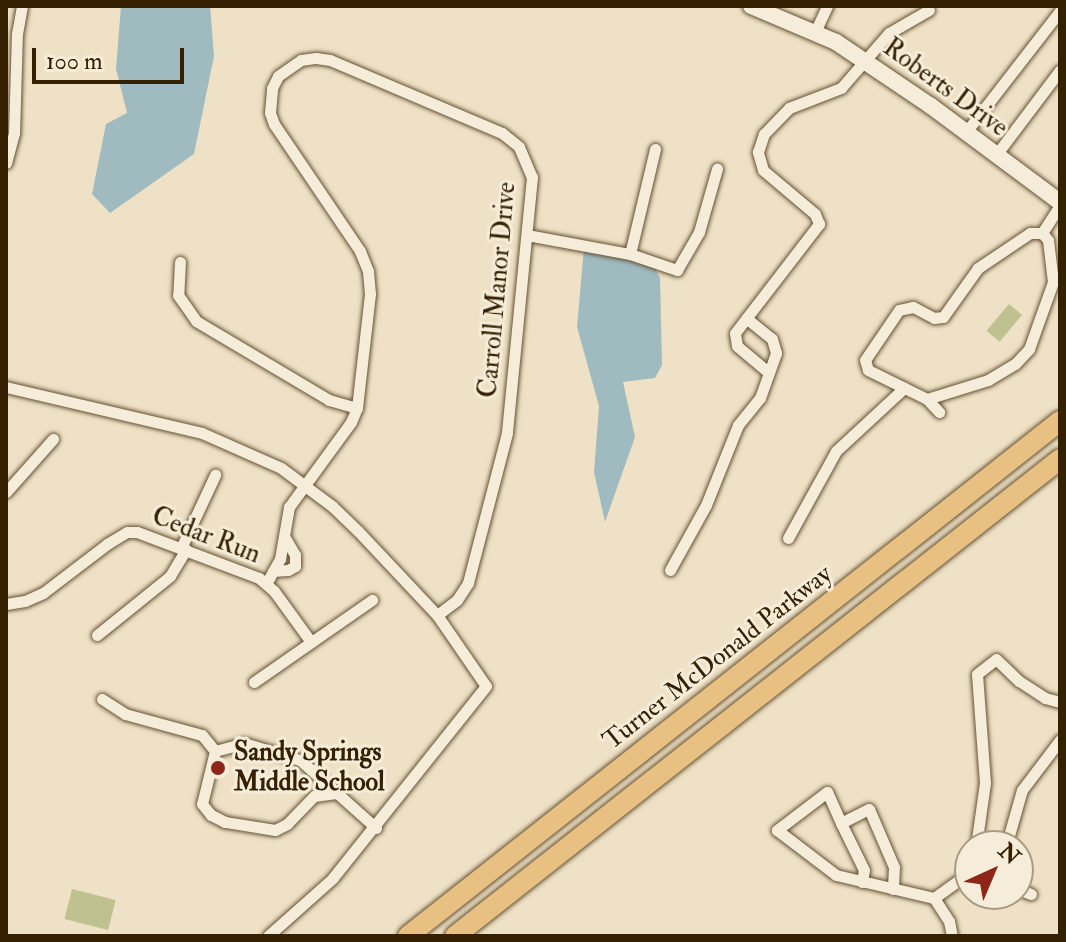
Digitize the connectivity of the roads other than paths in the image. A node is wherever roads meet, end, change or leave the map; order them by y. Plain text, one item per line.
1 (22, 6) edge
2 (751, 6) edge
3 (827, 6) edge
4 (929, 10) dead end
5 (1060, 11) edge
6 (815, 32) junction
7 (865, 60) junction
8 (1060, 70) edge
9 (966, 132) junction
10 (655, 149) dead end
11 (996, 155) junction
12 (6, 163) edge
13 (717, 169) dead end
14 (1060, 204) edge
15 (1042, 233) junction
16 (527, 235) junction
17 (630, 254) junction
18 (180, 262) dead end
19 (746, 318) junction
20 (768, 372) junction
21 (6, 387) edge
22 (904, 388) junction
23 (927, 399) junction
24 (357, 408) junction
25 (939, 412) dead end
26 (1060, 421) edge
27 (53, 439) dead end
28 (1060, 459) edge
29 (6, 474) edge
30 (215, 475) dead end
31 (19, 479) junction
32 (305, 484) junction
33 (6, 492) edge
34 (788, 538) dead end
35 (183, 548) junction
36 (670, 570) dead end
37 (266, 584) junction
38 (372, 600) dead end
39 (6, 604) edge
40 (437, 615) junction
41 (97, 635) dead end
42 (311, 642) junction
43 (254, 682) dead end
44 (102, 699) dead end
45 (1060, 702) edge
46 (1060, 740) edge
47 (215, 751) junction
48 (336, 793) junction
49 (841, 823) junction
50 (376, 828) junction
51 (978, 830) edge
52 (1011, 830) edge
53 (862, 882) junction
54 (954, 884) edge
55 (893, 889) junction
56 (934, 898) junction
57 (268, 936) edge
58 (408, 936) edge
59 (455, 936) edge
60 (952, 936) edge

1 - 12 street
2 - 6 street, Roberts Drive
3 - 6 street
4 - 7 street
5 - 9 street
6 - 7 street, Roberts Drive
7 - 9 street, Roberts Drive
7 - 19 street
8 - 11 street
9 - 11 street, Roberts Drive
10 - 17 street
11 - 14 street, Roberts Drive
13 - 17 street
14 - 15 street
15 - 22 street
15 - 23 street
16 - 17 street
16 - 24 street, Carroll Manor Drive
16 - 40 street, Carroll Manor Drive
18 - 24 street
19 - 20 street
19 - 20 street
20 - 36 street
21 - 32 street
22 - 23 street
22 - 34 street
23 - 25 street
24 - 32 street, Carroll Manor Drive
26 - 58 highway, Turner McDonald Parkway
27 - 31 street
28 - 59 highway, Turner McDonald Parkway
29 - 31 street
30 - 35 street
31 - 33 street
32 - 37 street, Cedar Run
32 - 40 street
35 - 37 street, Cedar Run
35 - 39 street, Cedar Run
35 - 41 street
37 - 42 street, Cedar Run
38 - 42 street
40 - 50 street
42 - 43 street
44 - 47 street
45 - 51 street
46 - 52 street
47 - 48 street
47 - 48 street
48 - 50 street
49 - 53 street
49 - 53 street
49 - 55 street
50 - 57 street
53 - 55 street
54 - 56 street
55 - 56 street
56 - 60 street

